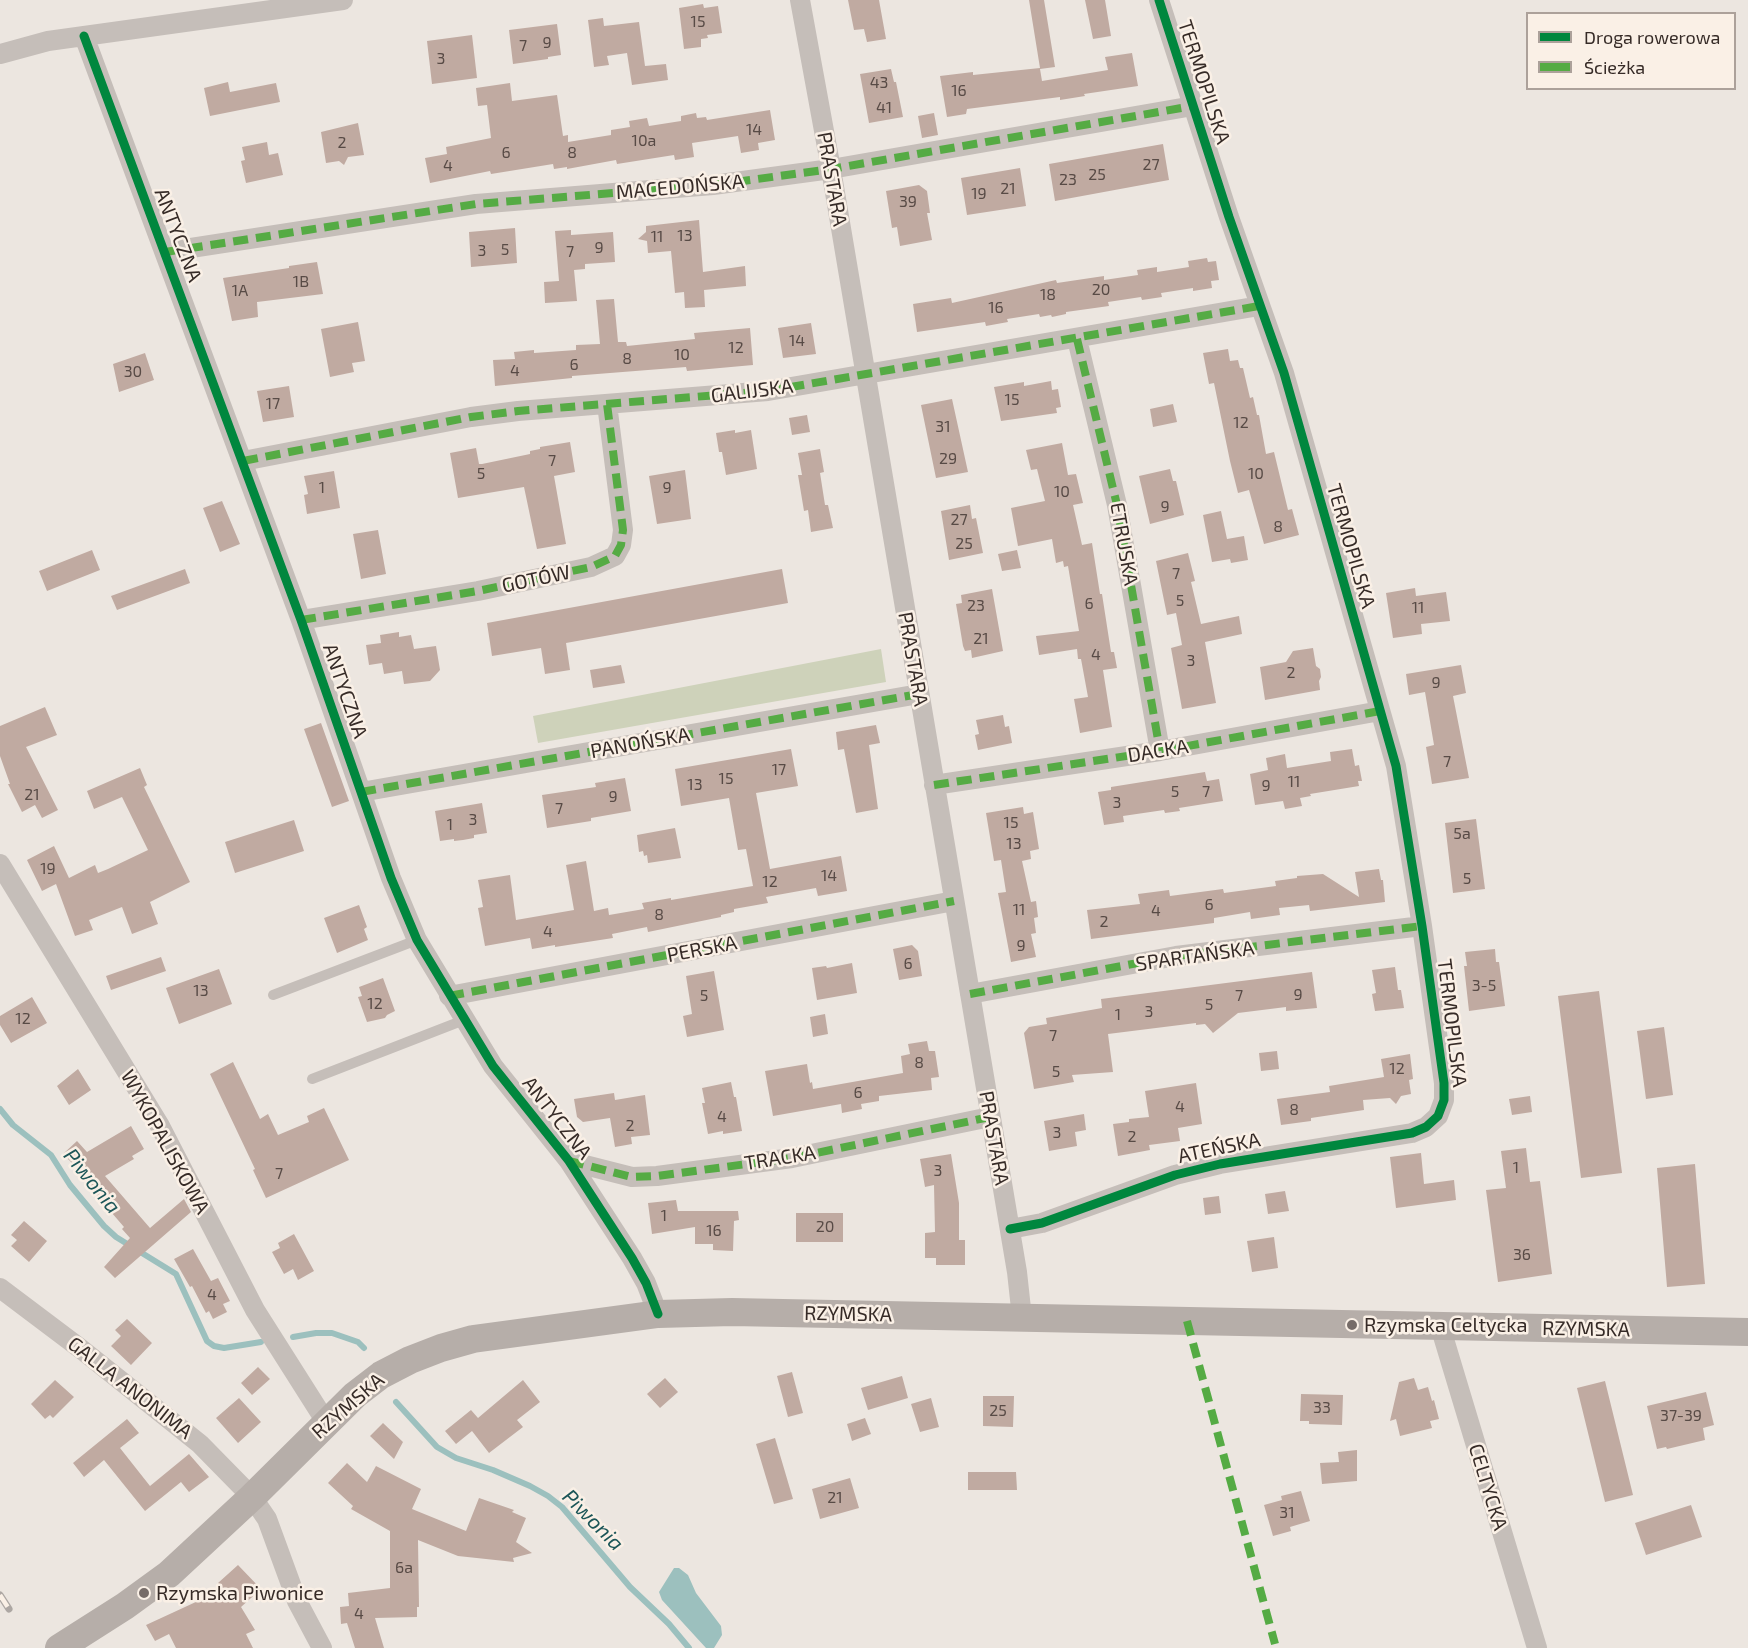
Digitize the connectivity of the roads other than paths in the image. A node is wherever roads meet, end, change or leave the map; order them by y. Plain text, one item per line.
1 (343, 0) edge
2 (800, 0) edge
3 (1159, 0) edge
4 (294, 3) edge
5 (273, 5) edge
6 (84, 36) junction
7 (0, 54) edge
8 (1193, 106) junction
9 (831, 169) junction
10 (165, 252) junction
11 (1259, 306) junction
12 (1077, 339) junction
13 (866, 375) junction
14 (607, 405) junction
15 (243, 460) junction
16 (301, 620) junction
17 (919, 694) junction
18 (1380, 711) junction
19 (1160, 751) junction
20 (934, 785) junction
21 (361, 792) junction
22 (0, 864) edge
23 (954, 901) junction
24 (1422, 926) junction
25 (417, 940) junction
26 (970, 994) junction
27 (273, 995) dead end
28 (449, 996) junction
29 (464, 1020) junction
30 (312, 1078) dead end
31 (1438, 1116) joint
32 (990, 1117) junction
33 (569, 1161) junction
34 (1010, 1229) junction
35 (0, 1288) edge
36 (658, 1314) junction
37 (1022, 1318) junction
38 (1440, 1326) junction
39 (1748, 1332) edge
40 (326, 1422) junction
41 (252, 1497) junction
42 (59, 1648) edge
43 (322, 1648) edge
44 (1537, 1648) edge

1 - 4 street
2 - 9 street, PRASTARA
3 - 8 street, TERMOPILSKA
4 - 5 street
5 - 6 street
6 - 7 street
6 - 10 street, ANTYCZNA
8 - 9 street, MACEDOŃSKA
8 - 11 street, TERMOPILSKA
9 - 10 street, MACEDOŃSKA
9 - 13 street, PRASTARA
10 - 15 street, ANTYCZNA
11 - 12 street, GALIJSKA
11 - 18 street, TERMOPILSKA
12 - 13 street, GALIJSKA
12 - 19 street, ETRUSKA
13 - 14 street, GALIJSKA
13 - 17 street, PRASTARA
14 - 15 street, GALIJSKA
14 - 16 street, GOTÓW
15 - 16 street, ANTYCZNA
16 - 21 street, ANTYCZNA
17 - 20 street, PRASTARA
17 - 21 street, PANOŃSKA
18 - 19 street, DACKA
18 - 24 street, TERMOPILSKA
19 - 20 street, DACKA
20 - 23 street, PRASTARA
21 - 25 street, ANTYCZNA
22 - 40 street, WYKOPALISKOWA
23 - 26 street, PRASTARA
23 - 28 street, PERSKA
24 - 26 street, SPARTAŃSKA
24 - 31 street, TERMOPILSKA
25 - 27 lane
25 - 28 street, ANTYCZNA
26 - 32 street, PRASTARA
28 - 29 street, ANTYCZNA
29 - 30 lane
29 - 33 street, ANTYCZNA
31 - 34 street, ATEŃSKA
32 - 33 street, TRACKA
32 - 34 street, PRASTARA
33 - 36 street, ANTYCZNA
34 - 37 street, PRASTARA
35 - 41 street, GALLA ANONIMA
36 - 37 main road, RZYMSKA
36 - 40 main road, RZYMSKA
37 - 38 main road, RZYMSKA
38 - 39 main road, RZYMSKA
38 - 44 street, CELTYCKA
40 - 41 main road, RZYMSKA
41 - 42 main road, RZYMSKA
41 - 43 street, GALLA ANONIMA

